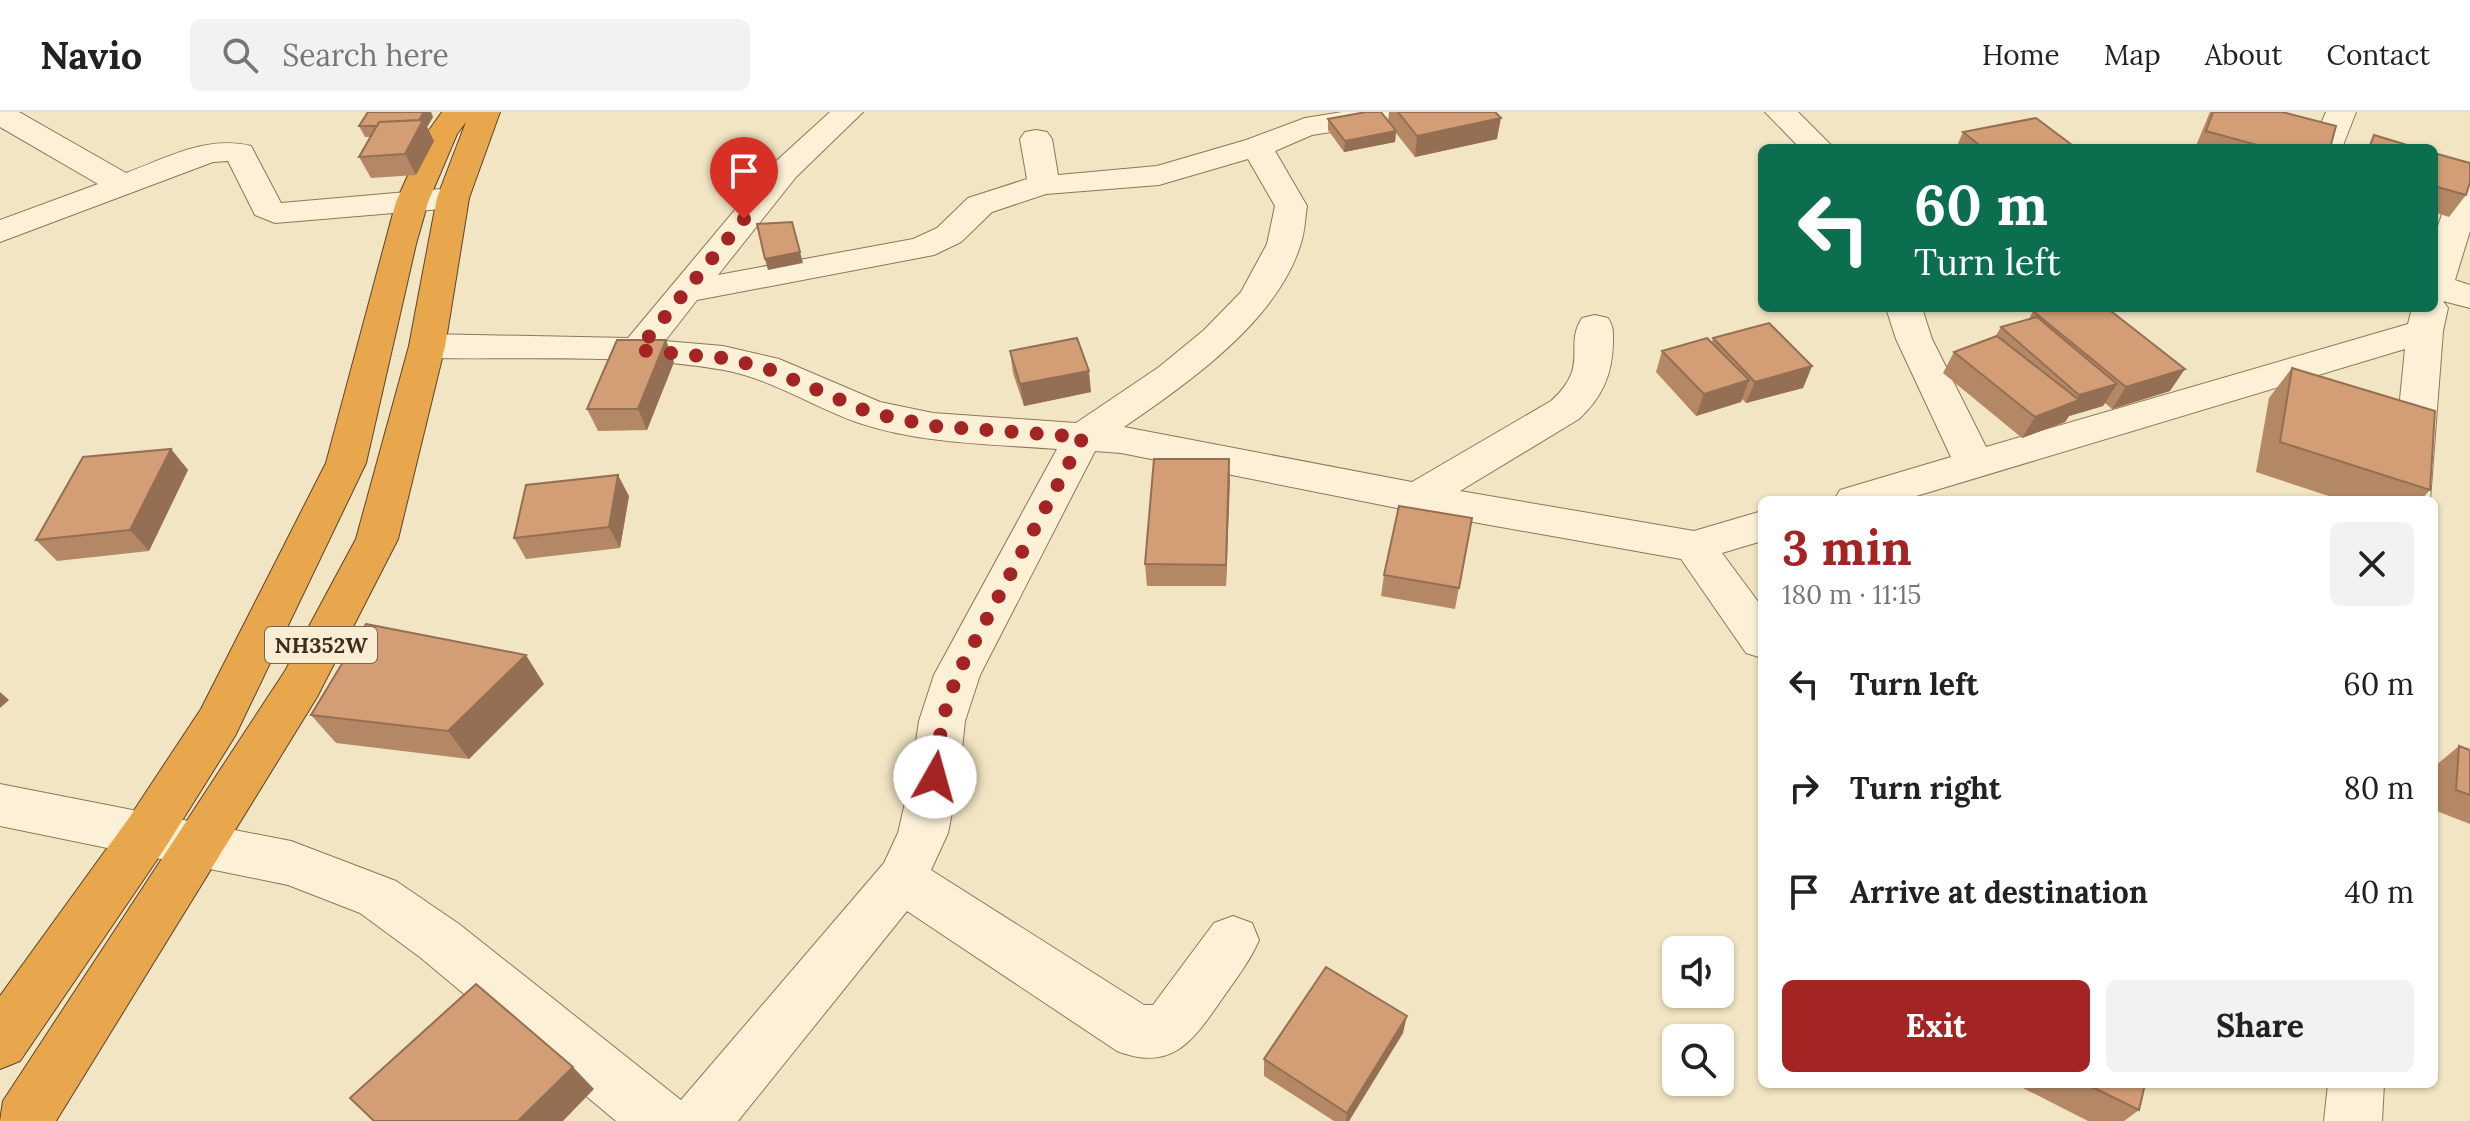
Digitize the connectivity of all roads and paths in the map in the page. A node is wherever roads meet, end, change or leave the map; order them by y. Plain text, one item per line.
1 (458, 112) edge
2 (485, 112) edge
3 (848, 112) edge
4 (1401, 112) edge
5 (1780, 112) edge
6 (2341, 112) edge
7 (0, 114) edge
8 (1036, 139) dead end
9 (1814, 144) edge
10 (2328, 144) edge
11 (1257, 147) junction
12 (2470, 178) edge
13 (1044, 184) junction
14 (123, 185) junction
15 (433, 200) junction
16 (0, 232) edge
17 (2438, 281) edge
18 (684, 292) junction
19 (2470, 297) edge
20 (2438, 303) edge
21 (1905, 312) edge
22 (2408, 312) edge
23 (2430, 312) edge
24 (1595, 326) dead end
25 (427, 346) junction
26 (638, 350) junction
27 (1083, 437) junction
28 (1975, 465) junction
29 (1868, 496) edge
30 (2410, 496) edge
31 (1417, 498) junction
32 (1758, 527) edge
33 (1694, 546) junction
34 (1758, 635) edge
35 (0, 805) edge
36 (147, 833) junction
37 (198, 842) junction
38 (902, 879) junction
39 (1233, 940) dead end
40 (0, 1042) edge
41 (2356, 1088) edge
42 (23, 1121) edge
43 (661, 1121) edge
44 (701, 1121) edge
45 (2353, 1121) edge

1 - 15 highway, NH352W
2 - 15 highway, NH352W
3 - 18 street
4 - 11 street
5 - 9 street
6 - 10 street
7 - 14 street
8 - 13 street
11 - 13 street
11 - 27 street
12 - 17 street
13 - 18 street
14 - 15 street
14 - 16 street
15 - 25 highway, NH352W
15 - 36 highway, NH352W
18 - 26 street
19 - 20 street
21 - 28 street
22 - 28 street
23 - 30 street
24 - 31 street
25 - 26 street
25 - 37 highway, NH352W
26 - 27 street
27 - 31 street
27 - 38 street
28 - 29 street
31 - 33 street
32 - 33 street
33 - 34 street
35 - 36 street
36 - 37 street
36 - 40 highway, NH352W
37 - 42 highway, NH352W
37 - 43 street
38 - 39 street
38 - 44 street
41 - 45 street

